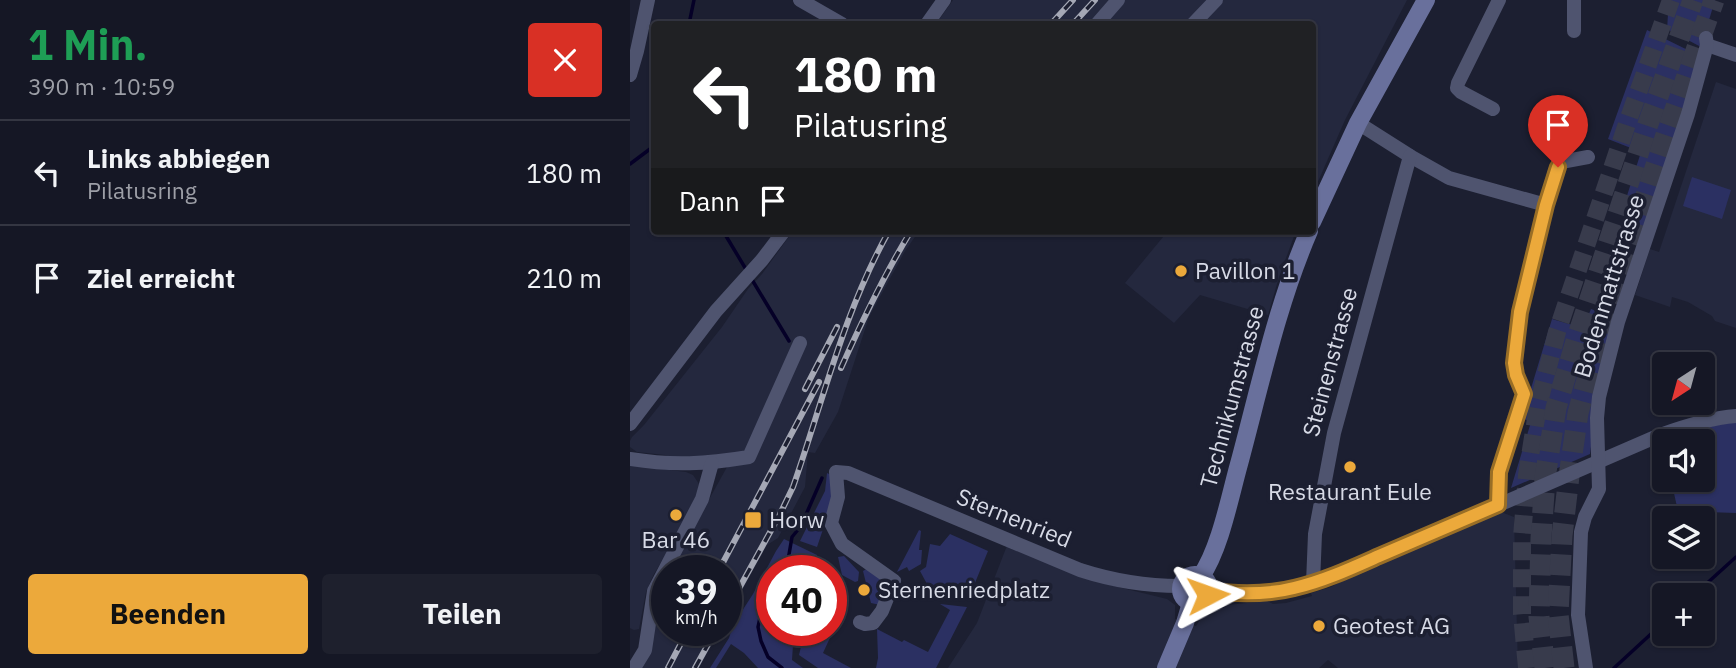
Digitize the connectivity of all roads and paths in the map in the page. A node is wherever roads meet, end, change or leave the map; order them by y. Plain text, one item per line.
1 (648, 0) edge
2 (800, 0) edge
3 (944, 0) edge
4 (1118, 0) edge
5 (1216, 0) edge
6 (1426, 0) edge
7 (1499, 0) edge
8 (1574, 0) edge
9 (837, 21) edge
10 (929, 21) edge
11 (1100, 21) edge
12 (1196, 21) edge
13 (1574, 31) dead end
14 (1736, 55) edge
15 (630, 75) edge
16 (1493, 109) dead end
17 (1358, 123) junction
18 (1410, 156) junction
19 (1588, 157) dead end
20 (1546, 205) junction
21 (1316, 213) edge
22 (781, 235) edge
23 (1307, 235) edge
24 (800, 343) dead end
25 (1736, 415) edge
26 (630, 424) edge
27 (630, 458) edge
28 (1598, 462) junction
29 (712, 463) junction
30 (1498, 505) junction
31 (1205, 583) junction
32 (1313, 583) junction
33 (1180, 586) junction
34 (1191, 603) junction
35 (860, 622) dead end
36 (634, 668) edge
37 (1166, 668) edge
38 (1586, 668) edge

1 - 15 street
2 - 9 street
3 - 10 street
4 - 11 street
5 - 12 street
6 - 17 street
7 - 16 street
8 - 13 street
14 - 28 street, Bodenmattstrasse
17 - 18 street
17 - 21 street
18 - 20 street
18 - 32 street, Steinenstrasse
19 - 20 street
20 - 30 street
22 - 26 street
23 - 31 street, Technikumstrasse
24 - 29 street
25 - 28 street
27 - 29 street
28 - 30 street
28 - 38 street, Bodenmattstrasse
29 - 36 street
30 - 32 street
31 - 32 street
31 - 33 street
31 - 34 street
33 - 34 street
33 - 35 street, Sternenried
34 - 37 street

